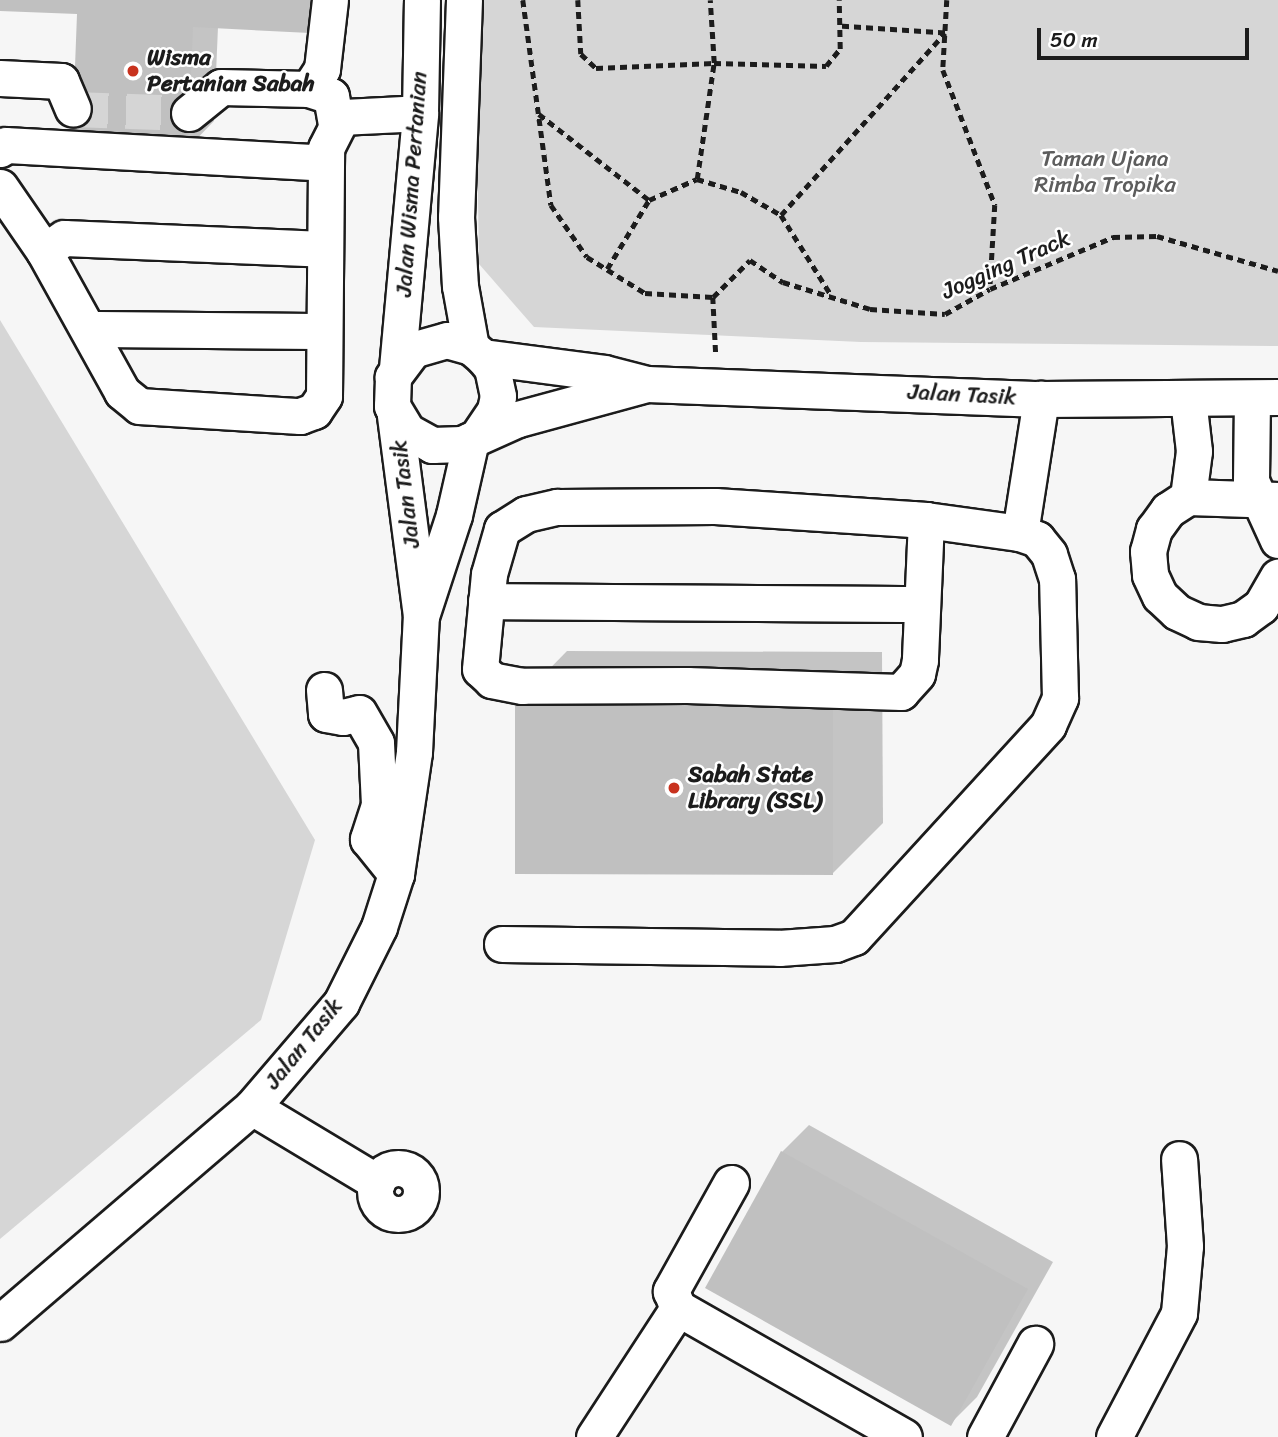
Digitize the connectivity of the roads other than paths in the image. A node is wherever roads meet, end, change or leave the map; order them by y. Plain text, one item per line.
1 (330, 0) edge
2 (422, 0) edge
3 (464, 0) edge
4 (0, 78) edge
5 (309, 89) junction
6 (73, 109) dead end
7 (190, 113) tunnel mouth
8 (420, 113) junction
9 (336, 125) junction
10 (0, 149) edge
11 (325, 163) junction
12 (0, 187) edge
13 (324, 248) junction
14 (44, 251) junction
15 (89, 329) junction
16 (324, 331) junction
17 (477, 352) junction
18 (397, 368) junction
19 (647, 384) junction
20 (1265, 398) edge
21 (1041, 399) junction
22 (1188, 399) junction
23 (396, 415) junction
24 (475, 437) junction
25 (1188, 497) junction
26 (1268, 500) edge
27 (926, 520) junction
28 (1020, 533) junction
29 (1278, 540) edge
30 (1278, 576) edge
31 (486, 601) junction
32 (920, 604) junction
33 (421, 616) junction
34 (324, 690) dead end
35 (396, 874) junction
36 (502, 944) dead end
37 (252, 1107) junction
38 (1179, 1159) dead end
39 (377, 1182) dead end
40 (732, 1183) dead end
41 (678, 1308) junction
42 (0, 1323) edge
43 (1035, 1344) dead end
44 (594, 1437) edge
45 (904, 1437) edge
46 (985, 1437) edge
47 (1114, 1437) edge

1 - 5 street
2 - 8 street, Jalan Wisma Pertanian
3 - 17 street, Jalan Wisma Pertanian
4 - 6 street
5 - 7 street
5 - 9 street
8 - 9 street
8 - 18 street, Jalan Wisma Pertanian
9 - 11 street
10 - 11 street
11 - 13 street
12 - 14 street
13 - 14 street
13 - 16 street
14 - 15 street
15 - 16 street
15 - 16 street
17 - 18 street
17 - 19 street, Jalan Tasik
17 - 24 street
18 - 23 street
19 - 21 street, Jalan Tasik
19 - 24 street, Jalan Tasik
20 - 22 street, Jalan Tasik
20 - 26 street
21 - 22 street, Jalan Tasik
21 - 28 street
22 - 25 street
23 - 24 street
23 - 33 street, Jalan Tasik
24 - 33 street, Jalan Tasik
25 - 26 street
25 - 30 street
26 - 29 street
27 - 28 street
27 - 31 street
27 - 32 street
28 - 36 street
31 - 32 street
31 - 32 street
33 - 35 street, Jalan Tasik
34 - 35 street
35 - 37 street, Jalan Tasik
37 - 39 street
37 - 42 street, Jalan Tasik
38 - 47 street
40 - 41 street
41 - 44 street
41 - 45 street
43 - 46 street

